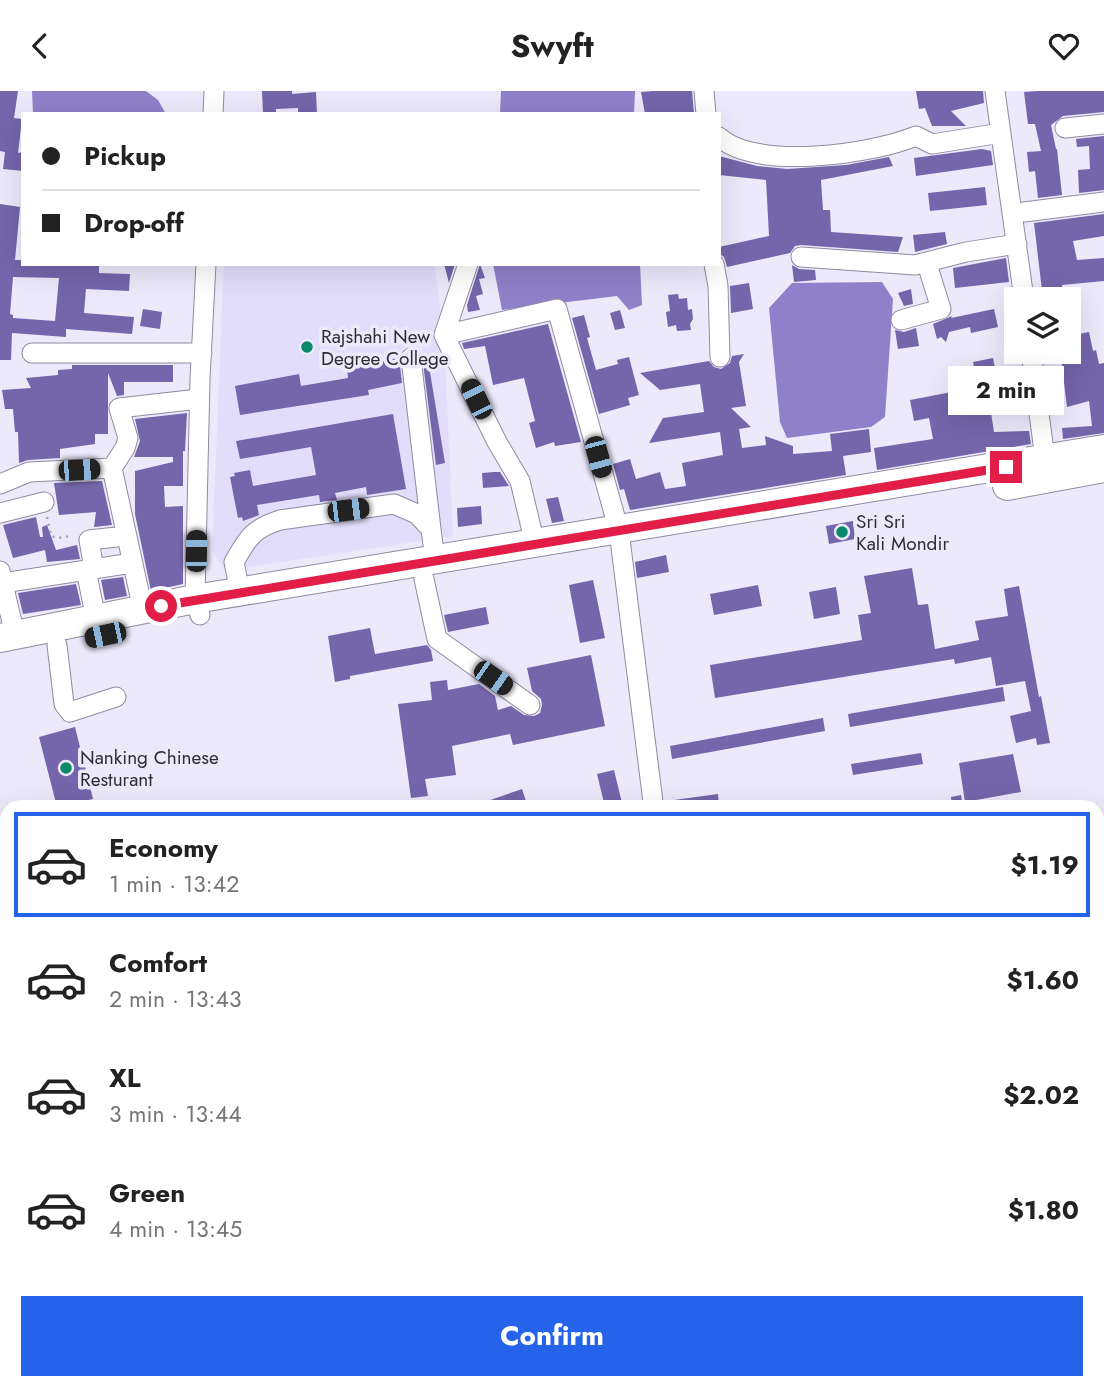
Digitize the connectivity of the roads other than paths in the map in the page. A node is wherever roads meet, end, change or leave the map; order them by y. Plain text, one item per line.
1 (214, 91) edge
2 (704, 91) edge
3 (995, 91) edge
4 (213, 112) edge
5 (706, 112) edge
6 (1104, 124) edge
7 (1065, 128) dead end
8 (1001, 132) junction
9 (721, 138) edge
10 (1104, 202) edge
11 (1024, 212) dead end
12 (1017, 244) junction
13 (801, 257) dead end
14 (927, 264) junction
15 (206, 266) edge
16 (467, 266) edge
17 (714, 266) edge
18 (1022, 287) edge
19 (901, 320) dead end
20 (444, 335) junction
21 (32, 353) dead end
22 (201, 353) junction
23 (720, 357) dead end
24 (411, 358) dead end
25 (1033, 364) edge
26 (199, 400) junction
27 (1104, 449) edge
28 (1045, 459) junction
29 (112, 468) junction
30 (1104, 468) edge
31 (26, 470) dead end
32 (0, 484) edge
33 (0, 513) edge
34 (431, 529) junction
35 (126, 536) junction
36 (620, 539) junction
37 (535, 544) junction
38 (132, 563) junction
39 (429, 569) junction
40 (90, 570) junction
41 (1, 576) edge
42 (240, 592) junction
43 (197, 607) junction
44 (143, 610) junction
45 (96, 619) junction
46 (5, 643) edge
47 (58, 645) junction
48 (116, 697) dead end
49 (530, 705) dead end
50 (653, 800) edge

1 - 4 street
2 - 5 street
3 - 8 street
6 - 7 street
8 - 9 street
8 - 12 street
10 - 11 street
12 - 14 street
12 - 18 street
13 - 14 street
14 - 19 street
15 - 22 street
16 - 20 street
17 - 23 street
20 - 36 street
20 - 37 street
21 - 22 street
22 - 26 street
24 - 34 street
25 - 28 street
26 - 29 street
26 - 43 street
27 - 28 highway
28 - 36 highway
29 - 32 street
29 - 35 street
30 - 36 highway
31 - 33 street
34 - 39 street
34 - 42 street
35 - 38 street
35 - 40 street
36 - 37 highway
36 - 39 highway
36 - 50 street
37 - 39 highway
38 - 40 street
38 - 44 street
39 - 42 highway
39 - 43 highway
39 - 49 street
40 - 41 street
40 - 45 street
41 - 46 street
42 - 43 highway
43 - 44 highway
43 - 47 highway
44 - 45 highway
45 - 46 highway
46 - 47 highway
47 - 48 street

